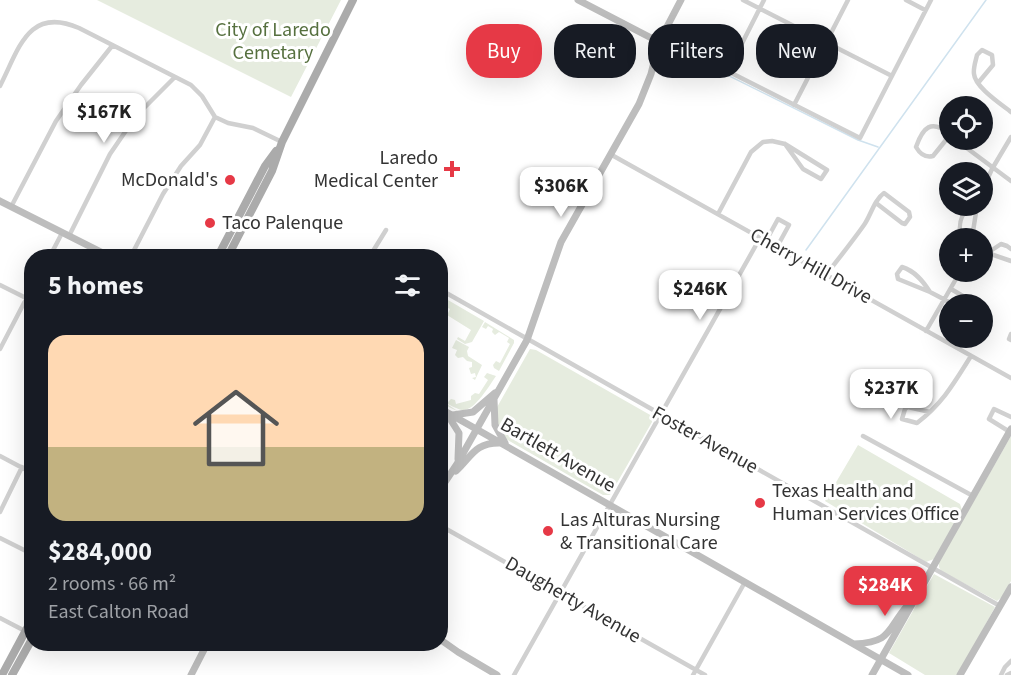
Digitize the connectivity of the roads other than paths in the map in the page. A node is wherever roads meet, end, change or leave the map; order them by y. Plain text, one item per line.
1 (352, 0) edge
2 (578, 0) edge
3 (598, 0) edge
4 (681, 0) edge
5 (743, 0) edge
6 (764, 0) edge
7 (848, 0) edge
8 (906, 0) edge
9 (931, 0) edge
10 (594, 8) junction
11 (760, 9) junction
12 (926, 10) junction
13 (668, 24) edge
14 (789, 24) edge
15 (836, 24) edge
16 (648, 36) edge
17 (744, 40) edge
18 (112, 46) junction
19 (838, 49) edge
20 (892, 76) junction
21 (175, 77) junction
22 (649, 78) edge
23 (742, 78) edge
24 (808, 78) edge
25 (978, 83) junction
26 (0, 86) edge
27 (794, 105) junction
28 (1011, 112) edge
29 (215, 117) junction
30 (950, 135) edge
31 (1011, 137) edge
32 (282, 142) junction
33 (785, 144) junction
34 (968, 150) edge
35 (610, 154) junction
36 (983, 162) edge
37 (993, 167) edge
38 (993, 170) edge
39 (1011, 181) edge
40 (0, 201) edge
41 (876, 203) junction
42 (11, 207) junction
43 (718, 214) junction
44 (386, 230) dead end
45 (66, 235) junction
46 (763, 239) junction
47 (777, 247) junction
48 (55, 249) edge
49 (95, 249) edge
50 (135, 249) edge
51 (222, 249) edge
52 (232, 249) edge
53 (375, 249) edge
54 (993, 249) edge
55 (1011, 249) edge
56 (993, 254) edge
57 (1011, 261) edge
58 (826, 275) junction
59 (955, 282) edge
60 (0, 285) edge
61 (951, 289) junction
62 (930, 291) junction
63 (448, 294) edge
64 (948, 294) edge
65 (960, 294) edge
66 (939, 296) edge
67 (24, 297) edge
68 (24, 309) edge
69 (939, 310) edge
70 (926, 331) junction
71 (1011, 334) edge
72 (527, 340) junction
73 (1011, 340) edge
74 (0, 350) edge
75 (971, 356) junction
76 (1011, 378) edge
77 (499, 390) junction
78 (494, 398) junction
79 (930, 412) junction
80 (448, 413) edge
81 (452, 415) junction
82 (660, 415) junction
83 (448, 416) edge
84 (1011, 417) edge
85 (477, 429) junction
86 (1010, 430) edge
87 (863, 436) dead end
88 (504, 444) junction
89 (1, 458) edge
90 (457, 464) junction
91 (22, 467) joint
92 (451, 475) junction
93 (448, 479) edge
94 (973, 496) junction
95 (610, 504) junction
96 (0, 512) edge
97 (448, 530) edge
98 (0, 538) edge
99 (24, 550) edge
100 (932, 568) junction
101 (745, 582) junction
102 (1011, 586) edge
103 (560, 593) junction
104 (917, 596) junction
105 (1000, 606) junction
106 (0, 618) edge
107 (24, 630) edge
108 (24, 633) edge
109 (853, 644) junction
110 (448, 645) edge
111 (25, 651) edge
112 (203, 651) edge
113 (880, 660) junction
114 (1011, 661) edge
115 (694, 673) edge
116 (2, 675) edge
117 (12, 675) edge
118 (191, 675) edge
119 (497, 675) edge
120 (514, 675) edge
121 (705, 675) edge
122 (872, 675) edge
123 (908, 675) edge
124 (960, 675) edge
125 (1001, 675) edge

1 - 32 main road
2 - 10 main road
3 - 10 street
4 - 13 main road
5 - 11 street
6 - 11 street
7 - 15 street
8 - 12 street
9 - 12 street
10 - 16 main road
11 - 14 street
11 - 17 street
12 - 20 street
18 - 21 street
18 - 26 street
18 - 42 street
19 - 20 street
20 - 27 street
21 - 29 street
21 - 45 street
22 - 35 main road
23 - 27 street
24 - 27 street
25 - 25 street
25 - 28 street
29 - 32 street
29 - 50 street
30 - 30 street
31 - 37 street
32 - 51 main road
32 - 52 main road
33 - 33 street
33 - 43 street
34 - 36 street
35 - 43 street, Cherry Hill Drive
35 - 72 main road
38 - 39 street
40 - 42 main road
41 - 41 street
41 - 58 street
42 - 45 main road
43 - 46 street, Cherry Hill Drive
44 - 53 street
45 - 48 street
45 - 49 main road
46 - 47 street, Cherry Hill Drive
46 - 47 street
46 - 82 street
47 - 58 street, Cherry Hill Drive
54 - 55 street
56 - 57 street
58 - 70 street, Cherry Hill Drive
59 - 61 street
60 - 67 street
61 - 64 street
61 - 65 street
62 - 62 street
62 - 66 street
63 - 72 street, Foster Avenue
68 - 74 street
69 - 70 street
70 - 75 street, Cherry Hill Drive
71 - 73 street
72 - 77 main road
72 - 82 street, Foster Avenue
75 - 76 street, Cherry Hill Drive
75 - 79 street
77 - 78 main road
77 - 81 main road
78 - 85 main road
78 - 88 main road
79 - 79 street
80 - 81 main road, Bartlett Avenue
81 - 85 main road, Bartlett Avenue
82 - 95 street
82 - 100 street, Foster Avenue
83 - 90 main road
84 - 86 street
85 - 88 main road, Bartlett Avenue
85 - 90 main road
86 - 94 main road
87 - 94 street
88 - 92 main road
88 - 95 main road, Bartlett Avenue
89 - 91 street
90 - 92 main road
91 - 96 street
92 - 93 main road
94 - 100 main road
95 - 101 main road, Bartlett Avenue
95 - 103 street
97 - 103 street, Daugherty Avenue
98 - 99 street
100 - 104 main road
100 - 105 street, Foster Avenue
101 - 109 main road, Bartlett Avenue
101 - 115 street
102 - 105 main road
103 - 115 street, Daugherty Avenue
103 - 120 street
104 - 109 main road
104 - 113 main road
105 - 124 main road
106 - 107 street
108 - 116 main road
109 - 113 main road, Bartlett Avenue
110 - 119 main road
111 - 117 main road
112 - 118 main road
113 - 122 main road
113 - 123 main road, Bartlett Avenue
114 - 125 street
115 - 121 street, Daugherty Avenue

